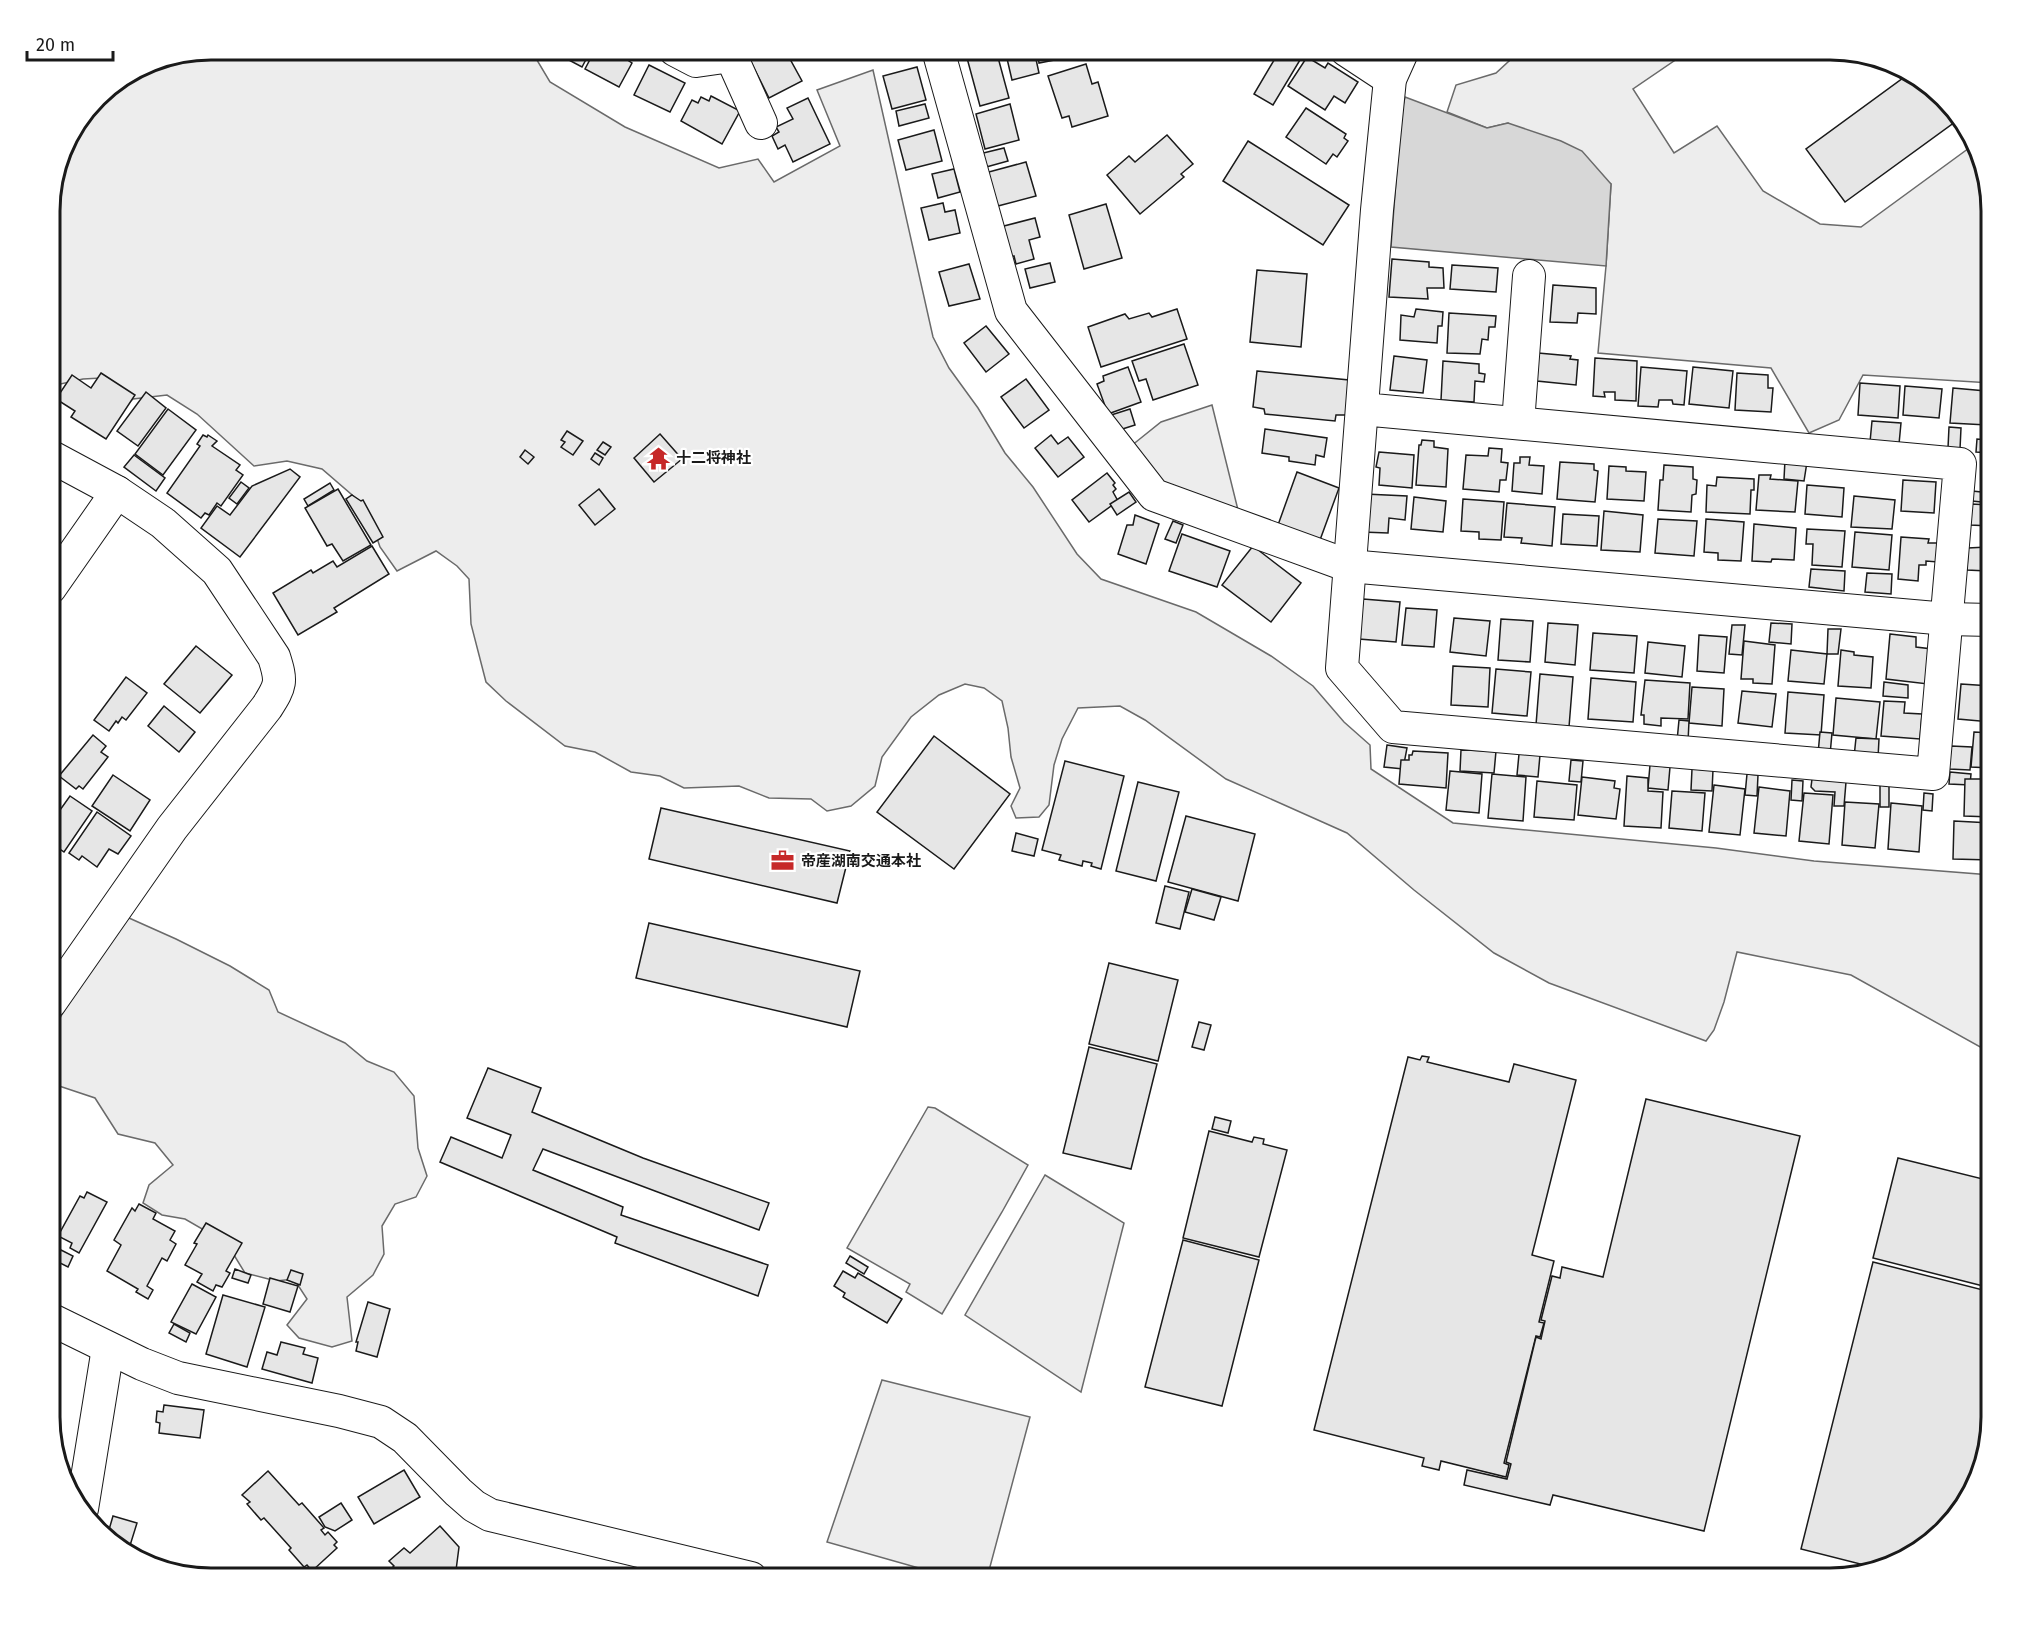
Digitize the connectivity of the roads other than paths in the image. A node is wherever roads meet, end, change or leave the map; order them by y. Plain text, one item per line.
1 (734, 60) edge
2 (941, 60) edge
3 (1361, 60) edge
4 (1399, 60) edge
5 (1390, 79) junction
6 (761, 123) dead end
7 (1529, 276) dead end
8 (1362, 409) junction
9 (1518, 423) junction
10 (60, 461) edge
11 (117, 492) junction
12 (1349, 566) junction
13 (60, 574) edge
14 (1947, 619) junction
15 (1981, 620) edge
16 (60, 989) edge
17 (60, 1324) edge
18 (108, 1348) junction
19 (84, 1498) edge
20 (710, 1568) edge

1 - 6 street
2 - 12 street
3 - 5 street
4 - 5 street
5 - 8 street
7 - 9 street
8 - 9 street
8 - 12 street
9 - 14 street
10 - 11 street
11 - 13 street
11 - 16 street
12 - 14 street
12 - 14 street
14 - 15 street
17 - 18 street
18 - 19 street
18 - 20 street

